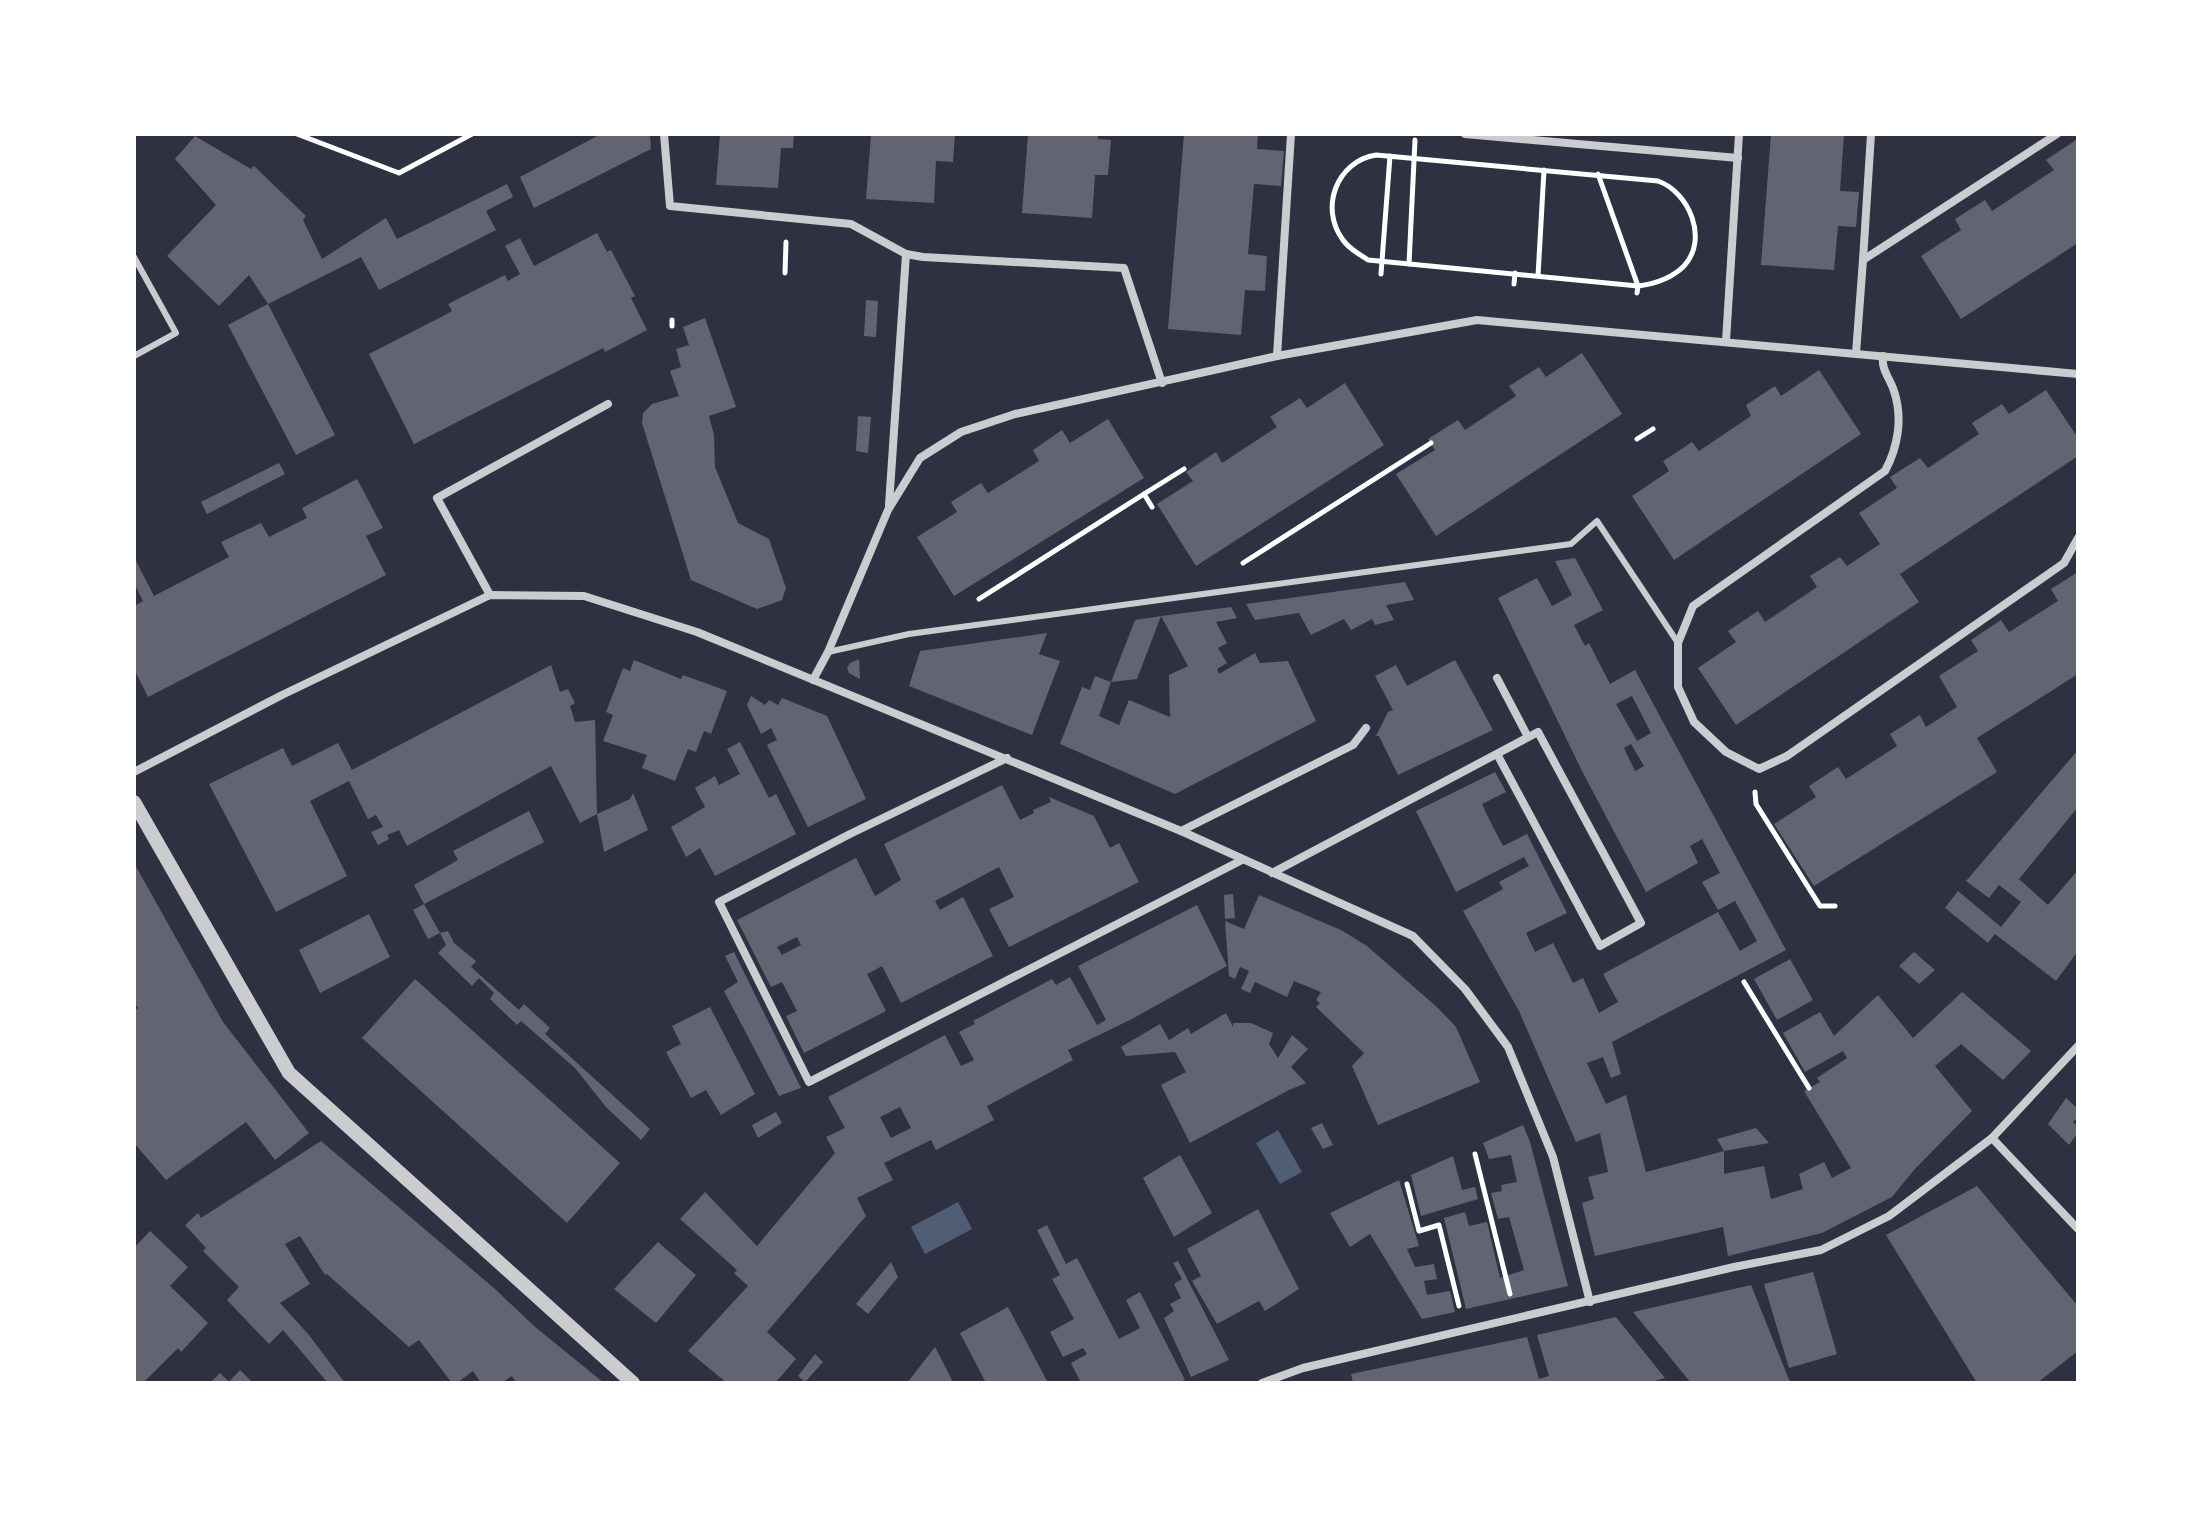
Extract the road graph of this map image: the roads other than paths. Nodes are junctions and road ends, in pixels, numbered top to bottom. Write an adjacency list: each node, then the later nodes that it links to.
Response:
1 (664, 134): 8 (street)
2 (1291, 134): 14 (street)
3 (1465, 134): 7 (street)
4 (1739, 134): 7 (street)
5 (1871, 134): 10 (street)
6 (2057, 134): 10 (street)
7 (1738, 158): 11 (street)
8 (906, 254): 17 (street); 19 (street)
9 (134, 257): 13 (lane)
10 (1863, 260): 12 (street)
11 (1726, 341): 12 (street); 14 (street)
12 (1856, 353): 15 (street)
13 (134, 356)
14 (1277, 356): 17 (street)
15 (1883, 356): 16 (street); 22 (street)
16 (2078, 374)
17 (1162, 383): 19 (street)
18 (608, 404): 21 (street)
19 (888, 510): 23 (street)
20 (2078, 538): 22 (street)
21 (490, 595): 25 (street); 30 (street)
22 (1678, 643): 23 (lane)
23 (828, 652): 25 (street)
24 (1497, 678): 27 (street)
25 (813, 680): 29 (street)
26 (1366, 728): 32 (street)
27 (1528, 737): 28 (street); 28 (street)
28 (1497, 754): 34 (street)
29 (1007, 758): 32 (street); 33 (street)
30 (134, 772)
31 (134, 802): 39 (street)
32 (1181, 831): 33 (street)
33 (1242, 860): 34 (street)
34 (1272, 873): 38 (street)
35 (2078, 1046): 36 (street)
36 (1992, 1138): 37 (street); 38 (street)
37 (2078, 1229)
38 (1590, 1302): 40 (street)
39 (633, 1383)
40 (1262, 1383)

